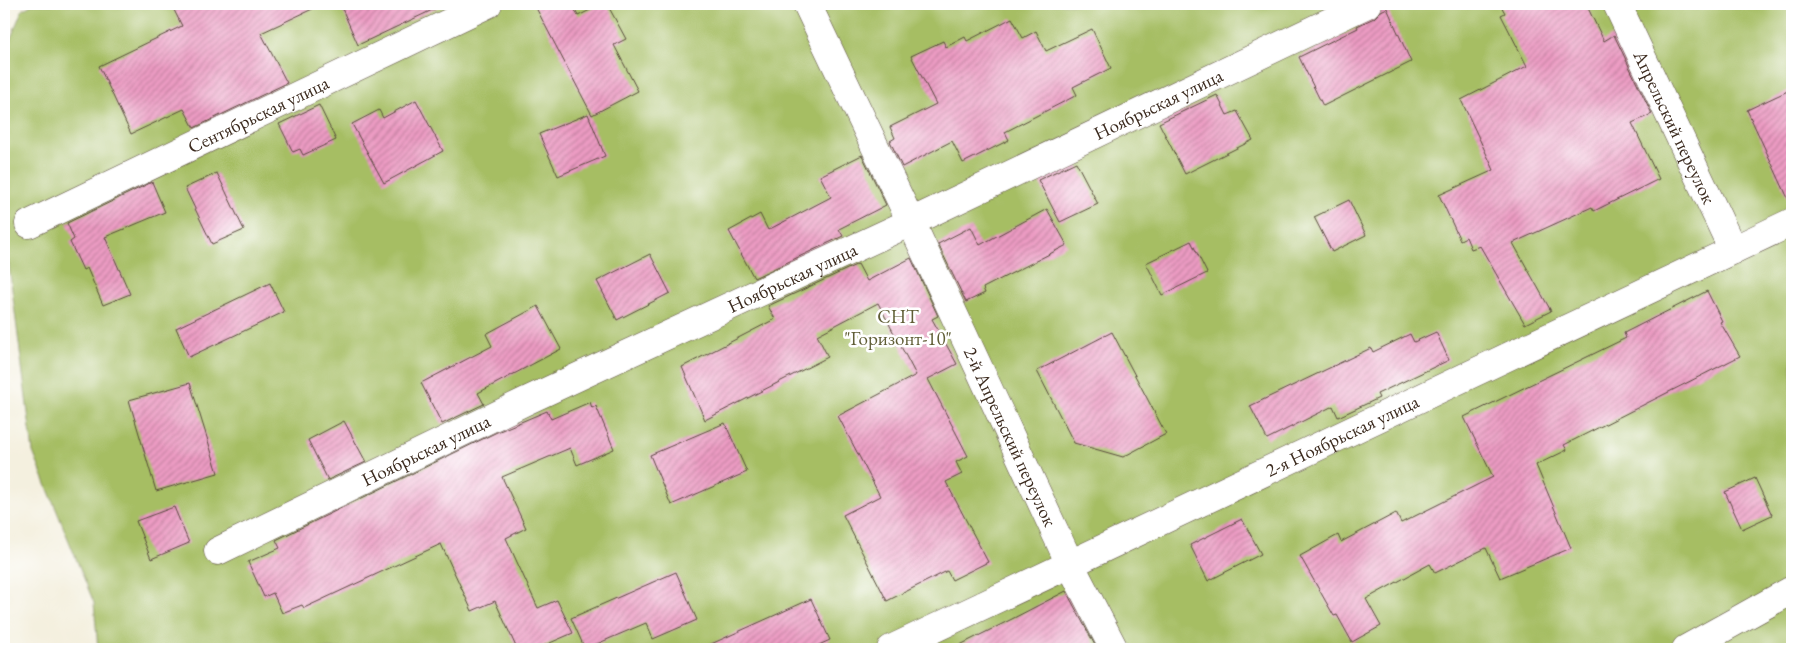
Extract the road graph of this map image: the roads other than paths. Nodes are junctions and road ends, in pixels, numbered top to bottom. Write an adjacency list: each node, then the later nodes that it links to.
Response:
1 (488, 4): 7 (street, Сентябрьская улица)
2 (807, 4): 5 (street, 2-й Апрельский переулок)
3 (1367, 4): 5 (street, Ноябрьская улица)
4 (1617, 4): 8 (street, Апрельский переулок)
5 (912, 222): 9 (street, Ноябрьская улица); 10 (street, 2-й Апрельский переулок)
6 (1792, 222): 8 (street, 2-я Ноябрьская улица)
7 (29, 224)
8 (1733, 250): 10 (street, 2-я Ноябрьская улица)
9 (218, 550)
10 (1070, 564): 12 (street, 2-я Ноябрьская улица); 13 (street, 2-й Апрельский переулок)
11 (1792, 590): 14 (street)
12 (891, 649)
13 (1114, 649)
14 (1686, 649)

